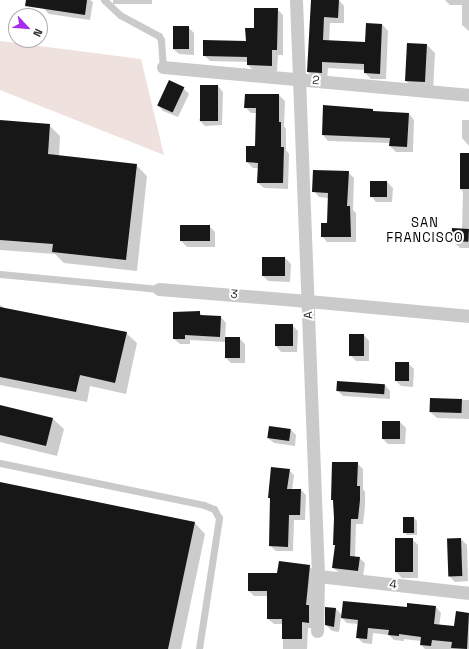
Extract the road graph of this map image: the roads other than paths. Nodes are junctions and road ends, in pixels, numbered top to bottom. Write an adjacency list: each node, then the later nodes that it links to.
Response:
1 (104, 0): 3 (lane)
2 (296, 0): 4 (street, A)
3 (163, 67): 4 (street, 2)
4 (299, 79): 5 (street, 2); 8 (street, A)
5 (469, 95)
6 (0, 274): 7 (lane, 3)
7 (159, 290): 8 (street, 3)
8 (308, 301): 9 (street, 3); 11 (street, A)
9 (469, 316)
10 (0, 464): 14 (lane)
11 (318, 576): 12 (street, 4); 13 (street, A)
12 (469, 593)
13 (317, 631)
14 (199, 649)

